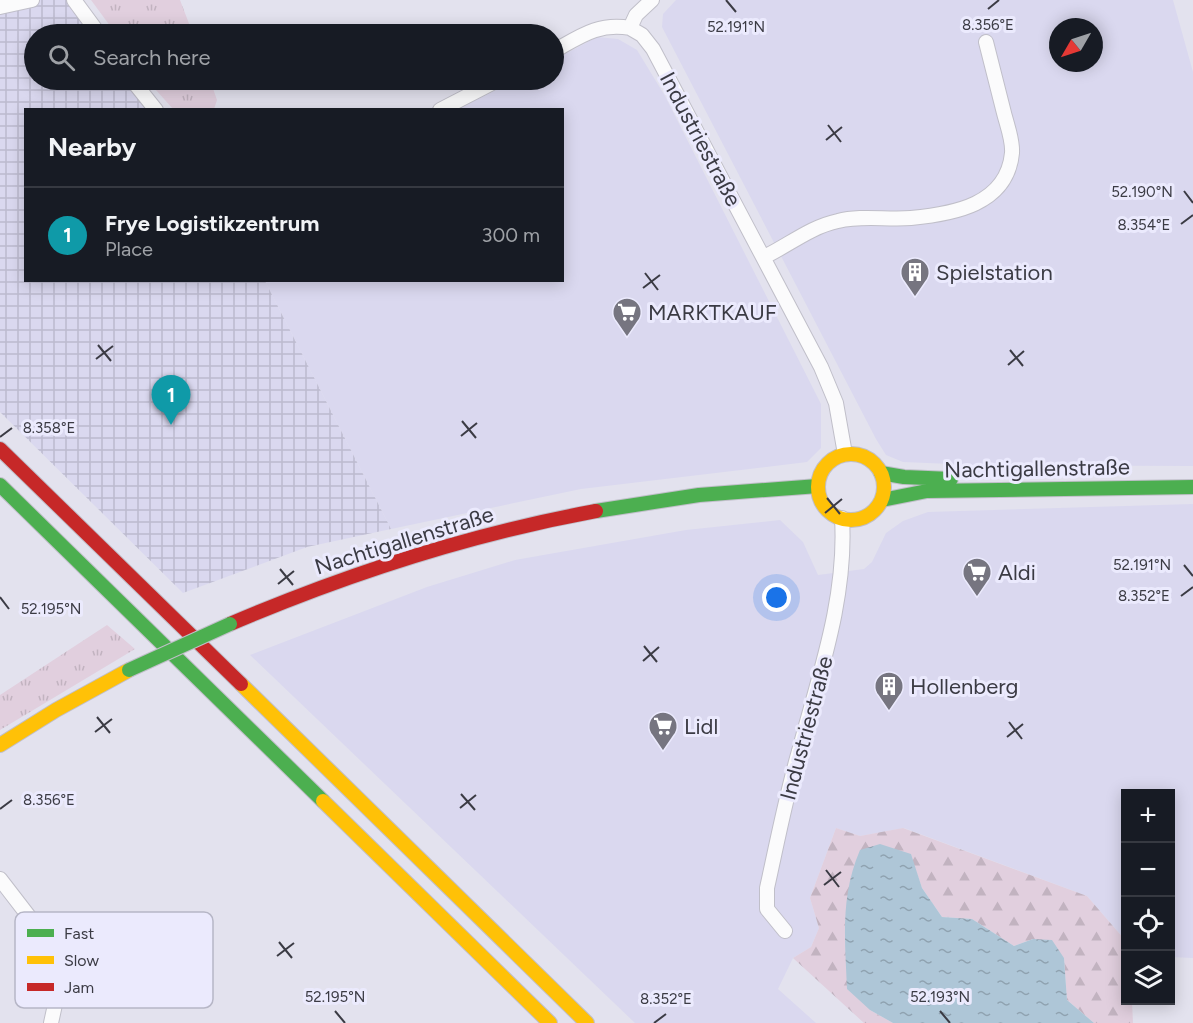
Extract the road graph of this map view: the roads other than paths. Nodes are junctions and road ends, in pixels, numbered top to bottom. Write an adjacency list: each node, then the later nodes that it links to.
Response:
1 (32, 0): 4 (street)
2 (74, 0): 5 (street)
3 (652, 0): 6 (street)
4 (0, 7)
5 (92, 24)
6 (630, 27): 8 (street); 13 (street, Industriestraße)
7 (986, 42): 13 (street)
8 (564, 46)
9 (140, 90): 11 (street)
10 (479, 90): 12 (street)
11 (154, 108)
12 (444, 108)
13 (764, 257): 15 (street, Industriestraße)
14 (0, 449): 30 (main road)
15 (845, 454): 16 (main road); 19 (main road)
16 (881, 473): 17 (main road, Nachtigallenstraße); 21 (main road)
17 (1193, 476)
18 (0, 485): 29 (main road)
19 (818, 486): 22 (main road); 23 (main road, Nachtigallenstraße, bridge)
20 (1193, 488): 21 (main road, Nachtigallenstraße)
21 (882, 500): 22 (main road)
22 (842, 518): 26 (street, Industriestraße)
23 (0, 746)
24 (0, 879): 25 (street)
25 (25, 912)
26 (785, 931)
27 (54, 1008): 28 (street)
28 (51, 1023)
29 (550, 1023)
30 (586, 1023)

